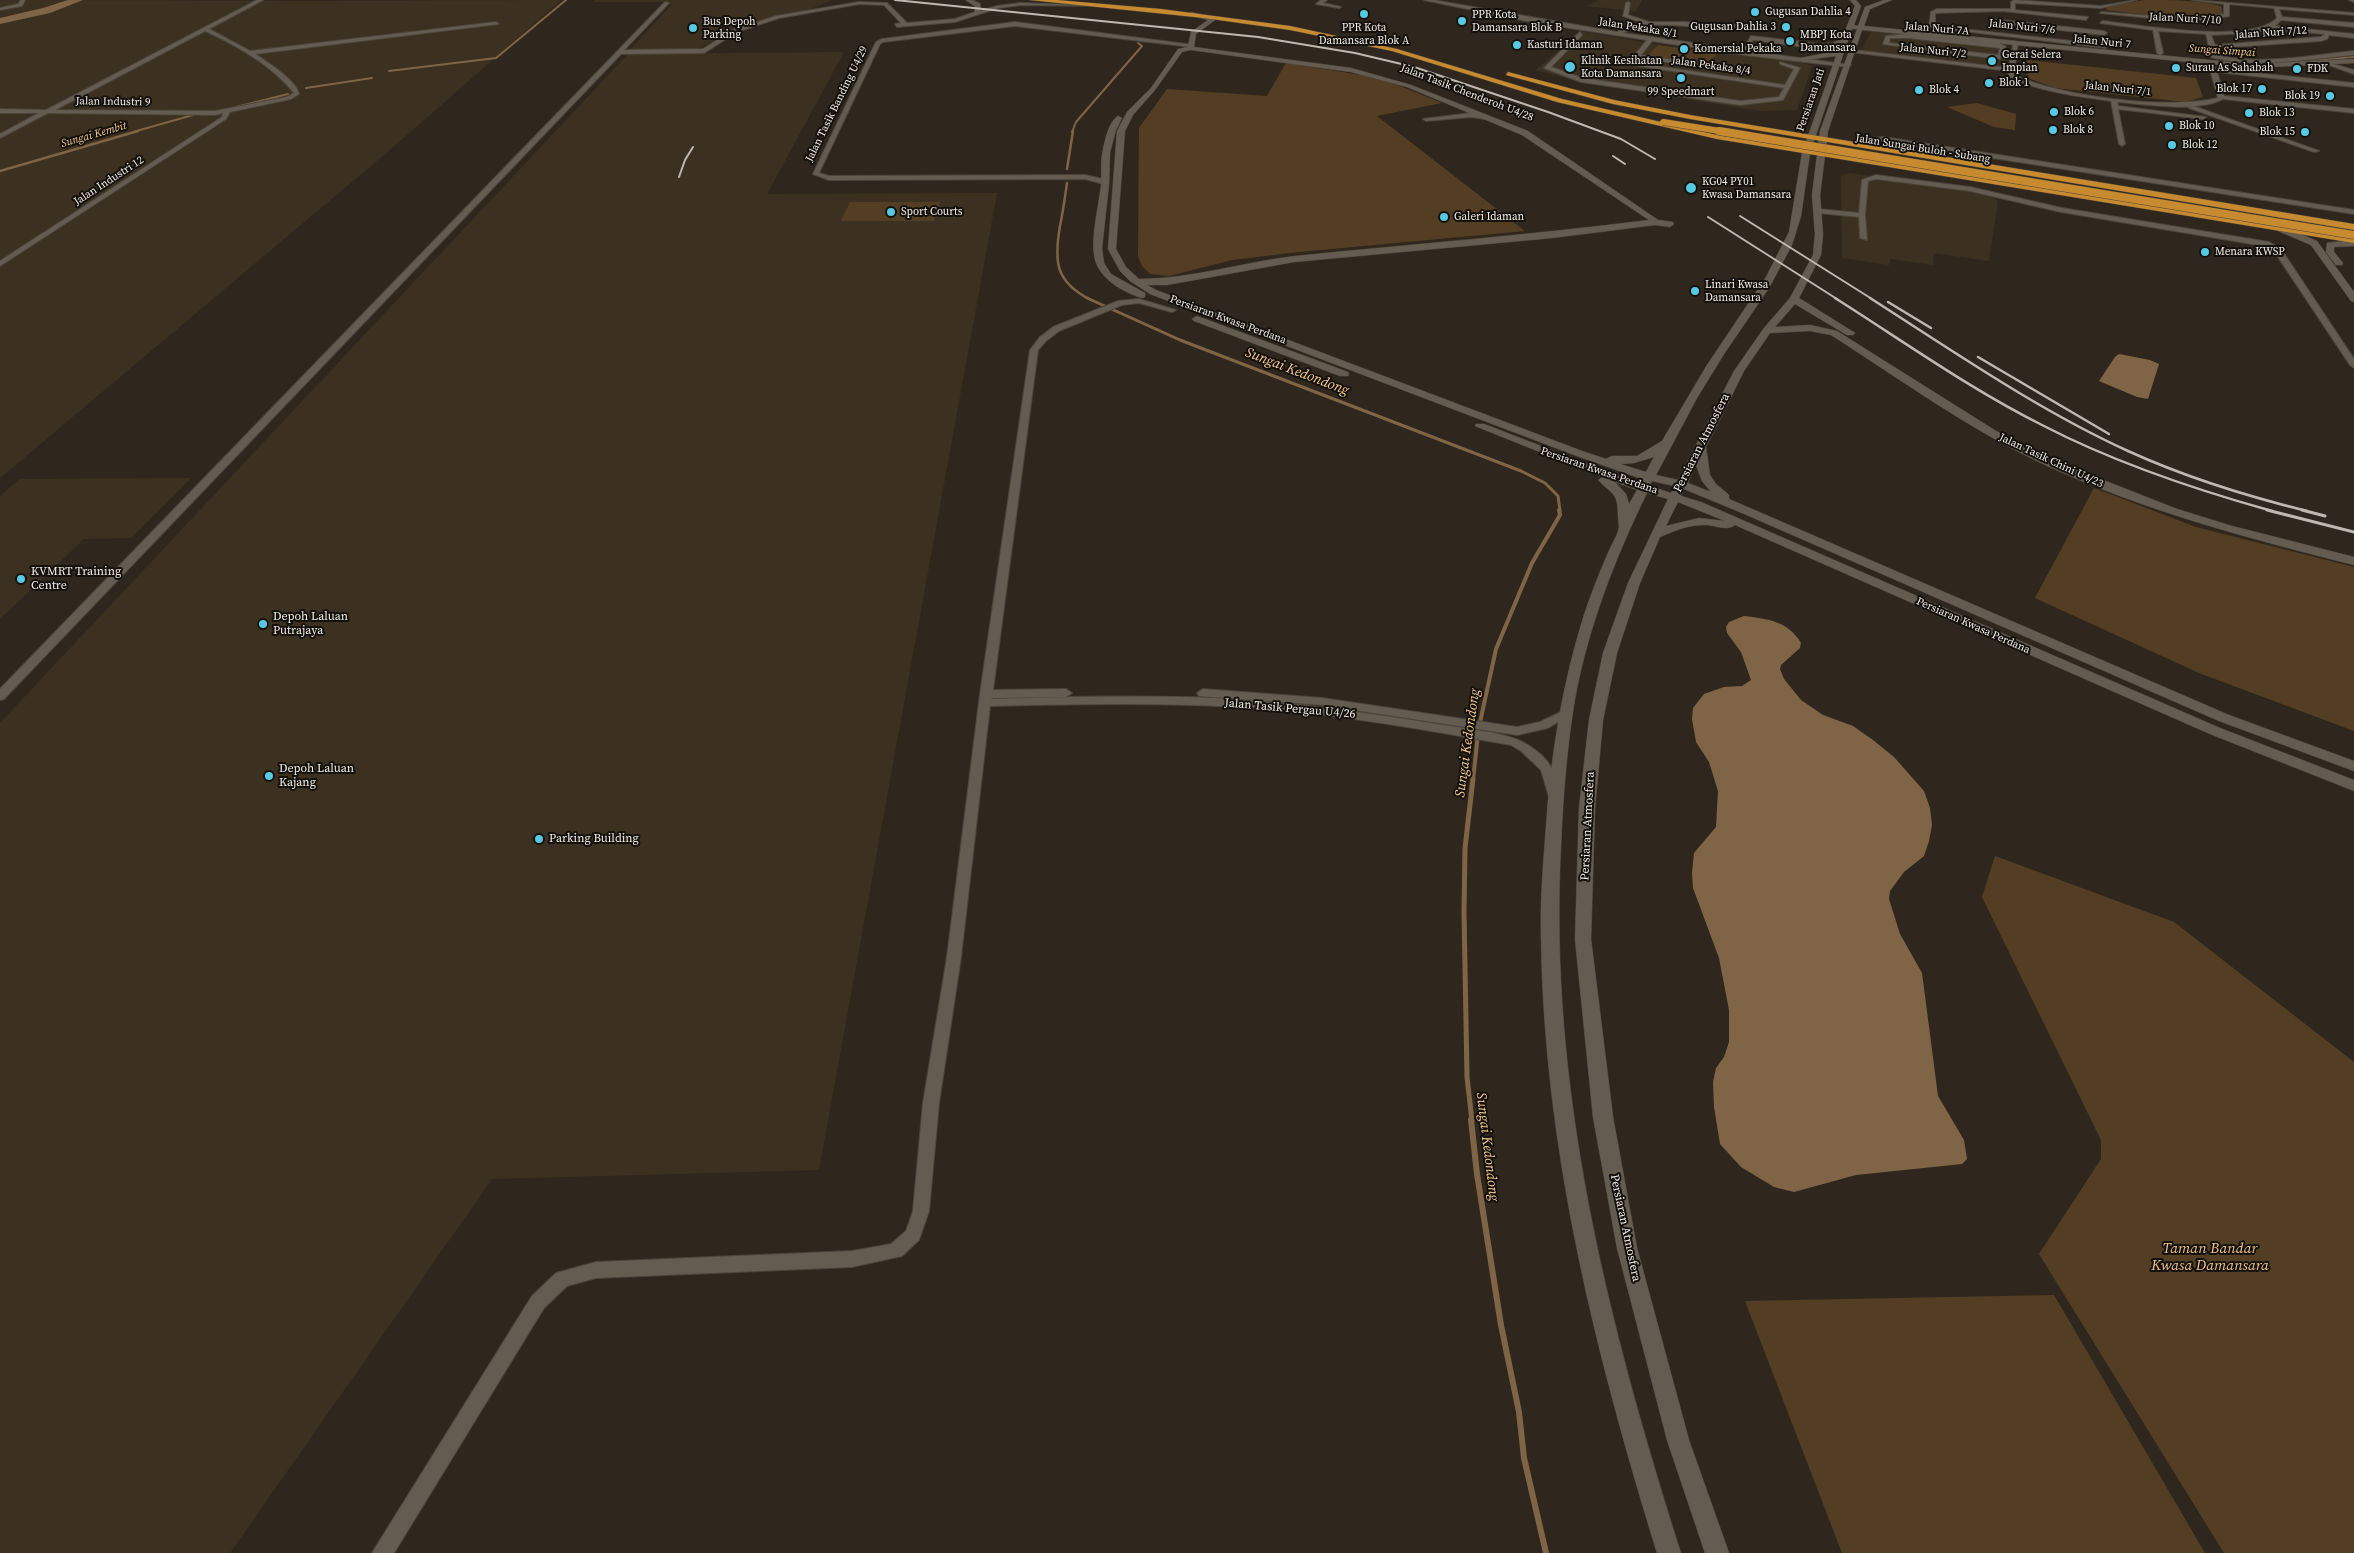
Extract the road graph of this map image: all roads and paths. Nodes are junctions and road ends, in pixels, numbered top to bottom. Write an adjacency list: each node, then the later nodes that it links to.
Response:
1 (8, 0): 2 (street)
2 (15, 0)
3 (23, 0): 25 (street)
4 (261, 0): 50 (street)
5 (968, 0): 33 (street)
6 (1033, 0): 23 (highway, Jalan Sungai Buloh - Subang)
7 (1081, 0): 87 (highway)
8 (1325, 0): 21 (street)
9 (1426, 0): 36 (street, Jalan Pekaka 8/1)
10 (1846, 0): 14 (main road)
11 (1889, 0): 24 (main road)
12 (2135, 0): 27 (street)
13 (2194, 0): 18 (street)
14 (1856, 1): 24 (main road); 47 (main road, Persiaran Jati)
15 (2043, 1): 27 (street); 28 (street); 31 (street)
16 (667, 3): 68 (street)
17 (1628, 3): 42 (street)
18 (2226, 3): 22 (street); 27 (street)
19 (852, 4): 41 (street); 41 (street); 68 (street)
20 (2309, 4): 29 (street)
21 (1338, 7)
22 (2276, 7): 29 (street); 35 (street)
23 (1138, 8): 30 (highway, Jalan Sungai Buloh - Subang); 33 (street)
24 (1868, 8): 45 (main road, Persiaran Jati)
25 (0, 9)
26 (1992, 9): 28 (street); 37 (street); 57 (street, Jalan Nuri 7/6)
27 (2101, 10): 39 (street)
28 (2013, 11): 31 (street)
29 (2320, 11): 32 (street)
30 (1190, 14): 38 (highway, Jalan Sungai Buloh - Subang); 63 (main road)
31 (2044, 14): 34 (street)
32 (2354, 14)
33 (974, 15): 41 (street)
34 (2086, 18)
35 (2280, 18): 44 (street); 46 (street)
36 (1524, 20): 54 (street); 55 (street, Jalan Pekaka 8/1)
37 (1991, 21): 51 (street); 57 (street)
38 (1247, 22): 59 (main road); 93 (highway, Jalan Sungai Buloh - Subang)
39 (2103, 23): 49 (street, Jalan Nuri 7/10); 51 (street)
40 (496, 24): 71 (street)
41 (905, 24)
42 (1648, 24): 43 (street); 55 (street)
43 (1738, 25)
44 (2354, 25)
45 (1862, 26): 47 (main road); 48 (main road); 48 (main road); 69 (main road, Persiaran Jati)
46 (2270, 27): 52 (street, Jalan Nuri 7/10); 53 (street, Jalan Nuri 7/10)
47 (1849, 28): 58 (main road, Persiaran Jati)
48 (1880, 28): 57 (main road)
49 (2155, 28): 52 (street, Jalan Nuri 7/10); 75 (street)
50 (204, 29): 71 (street); 100 (street)
51 (2104, 33): 66 (street)
52 (2208, 33): 64 (street)
53 (2328, 33): 56 (street, Jalan Nuri 7/10); 64 (street, Jalan Nuri 7/12)
54 (1580, 34): 60 (street); 94 (street)
55 (1616, 35): 60 (street, Jalan Pekaka 8/1)
56 (2354, 36)
57 (1991, 37): 62 (main road, Jalan Nuri 7); 66 (street, Jalan Nuri 7/6)
58 (1845, 40): 72 (street); 73 (main road, Persiaran Jati)
59 (1199, 41): 63 (main road); 65 (main road, Jalan Tasik Chenderoh U4/28)
60 (1648, 43): 67 (street, Jalan Pekaka 8/1); 77 (street)
61 (1175, 44): 63 (street, Jalan Tasik Banding U4/29); 121 (main road, Persiaran Kwasa Perdana); 122 (street, Jalan Tasik Banding U4/29)
62 (2016, 44): 66 (main road, Jalan Nuri 7); 76 (street)
63 (1191, 47): 65 (main road); 103 (main road, Jalan Tasik Chenderoh U4/28); 137 (main road, Persiaran Kwasa Perdana)
64 (2213, 47): 70 (street)
65 (1211, 48): 128 (main road, Jalan Tasik Chenderoh U4/28)
66 (2107, 49): 86 (main road, Jalan Nuri 7)
67 (1728, 51): 72 (street, Jalan Pekaka 8/1); 81 (street)
68 (619, 52): 157 (street)
69 (1852, 52): 84 (main road, Persiaran Jati); 88 (street, Jalan Nuri 7/2)
70 (2354, 52)
71 (248, 53): 102 (street, Jalan Industri 9)
72 (1744, 53): 79 (street, Jalan Pekaka 8/1)
73 (1840, 53): 79 (main road); 82 (main road, Persiaran Jati)
74 (2002, 53): 74 (street, Jalan Nuri 7A); 76 (street, Jalan Nuri 7A)
75 (2160, 53)
76 (2013, 55): 88 (street)
77 (1638, 56): 81 (street); 91 (street, Jalan Pekaka 8/4)
78 (1733, 58): 94 (street)
79 (1798, 59): 82 (street, Jalan Pekaka 8/1); 90 (main road)
80 (2354, 61): 85 (main road)
81 (1721, 62): 91 (street)
82 (1835, 63): 84 (street, Jalan Pekaka 8/1); 90 (main road, Persiaran Jati)
83 (2313, 64): 85 (main road); 85 (main road); 86 (main road)
84 (1848, 65): 108 (main road, Persiaran Jati)
85 (2342, 65): 89 (street)
86 (2212, 66): 92 (street); 95 (street)
87 (1483, 68)
88 (2012, 70): 96 (street, Jalan Nuri 7/1)
89 (2354, 72)
90 (1832, 73): 106 (main road, Persiaran Jati)
91 (1712, 77): 94 (street, Jalan Pekaka 8/4)
92 (2354, 84)
93 (1519, 87): 112 (highway, Jalan Sungai Buloh - Subang); 132 (highway, Jalan Sungai Buloh - Subang, bridge)
94 (1787, 87)
95 (2222, 97): 97 (street, Jalan Nuri 7/1); 101 (street)
96 (2114, 98): 97 (street, Jalan Nuri 7/1); 98 (street)
97 (2186, 106): 104 (street)
98 (2115, 107): 104 (street); 111 (street)
99 (0, 111): 100 (street, Jalan Industri 9)
100 (46, 111): 102 (street, Jalan Industri 9); 109 (street)
101 (2354, 111)
102 (227, 112): 136 (street, Jalan Industri 12)
103 (1470, 112): 105 (street); 127 (main road, Jalan Tasik Chenderoh U4/28)
104 (2216, 116): 114 (street)
105 (1426, 119)
106 (1814, 126): 107 (highway); 110 (main road, Persiaran Jati)
107 (1768, 130): 110 (highway, Jalan Sungai Buloh - Subang); 112 (highway); 131 (highway, Jalan Sungai Buloh - Subang)
108 (1823, 135): 110 (highway, Jalan Sungai Buloh - Subang); 113 (highway, Jalan Sungai Buloh - Subang); 116 (main road, Persiaran Atmosfera)
109 (0, 136)
110 (1810, 137): 117 (main road, Persiaran Jati)
111 (2122, 144)
112 (1762, 145): 117 (highway, Jalan Sungai Buloh - Subang)
113 (1881, 148): 118 (highway); 129 (highway, Jalan Sungai Buloh - Subang)
114 (2316, 151)
115 (1959, 152): 115 (street); 125 (street)
116 (1821, 154): 117 (highway, Jalan Sungai Buloh - Subang); 118 (highway, Jalan Sungai Buloh - Subang); 120 (main road, Persiaran Atmosfera)
117 (1805, 156): 146 (main road)
118 (1854, 160): 119 (highway, Jalan Sungai Buloh - Subang)
119 (1876, 163): 120 (highway); 130 (highway, Jalan Sungai Buloh - Subang)
120 (1819, 164): 124 (main road, Persiaran Atmosfera)
121 (1106, 172): 122 (street, Jalan Tasik Banding U4/29); 123 (main road, Persiaran Kwasa Perdana)
122 (1085, 178): 123 (street, Jalan Tasik Banding U4/29)
123 (1106, 184): 139 (main road, Persiaran Kwasa Perdana)
124 (1818, 211): 126 (street); 140 (main road, Persiaran Atmosfera)
125 (2354, 212)
126 (1862, 215): 133 (street); 145 (street)
127 (1655, 222): 128 (main road); 134 (main road)
128 (1670, 224): 134 (main road)
129 (2354, 227)
130 (2281, 229): 135 (highway, Jalan Sungai Buloh - Subang); 141 (main road)
131 (2354, 231)
132 (2354, 236)
133 (1864, 238)
134 (1529, 240): 137 (main road); 143 (main road)
135 (2354, 242): 138 (main road)
136 (0, 264)
137 (1135, 281): 143 (main road, Persiaran Kwasa Perdana)
138 (2354, 284)
139 (1125, 287): 142 (street); 143 (main road, Persiaran Kwasa Perdana)
140 (1794, 299): 144 (main road, Persiaran Atmosfera); 155 (main road, Jalan Tasik Chini U4/23)
141 (2354, 299)
142 (1121, 303): 143 (street); 158 (street)
143 (1174, 305): 148 (main road, Persiaran Kwasa Perdana)
144 (1768, 330): 147 (main road, Persiaran Atmosfera); 156 (main road, Jalan Tasik Chini U4/23)
145 (2354, 365)
146 (1669, 439): 148 (main road); 149 (main road)
147 (1700, 446): 150 (main road, Persiaran Atmosfera); 151 (main road)
148 (1574, 458): 149 (main road, Persiaran Kwasa Perdana); 152 (main road)
149 (1646, 483): 150 (main road, Persiaran Kwasa Perdana); 152 (main road)
150 (1677, 490): 151 (main road, Persiaran Kwasa Perdana); 153 (main road, Persiaran Kwasa Perdana); 154 (main road, Persiaran Atmosfera)
151 (1746, 510): 161 (main road, Persiaran Kwasa Perdana)
152 (1624, 527): 159 (main road)
153 (1765, 534): 154 (main road); 162 (main road, Persiaran Kwasa Perdana)
154 (1655, 535): 166 (main road, Persiaran Atmosfera)
155 (2354, 553)
156 (2354, 561)
157 (0, 696)
158 (985, 698): 160 (street, Jalan Tasik Pergau U4/26); 164 (street)
159 (1565, 714): 160 (street, Jalan Tasik Pergau U4/26); 163 (main road)
160 (1515, 737): 163 (street, Jalan Tasik Pergau U4/26)
161 (2354, 766)
162 (2354, 786)
163 (1555, 803): 165 (main road)
164 (382, 1553)
165 (1669, 1553)
166 (1717, 1553)

